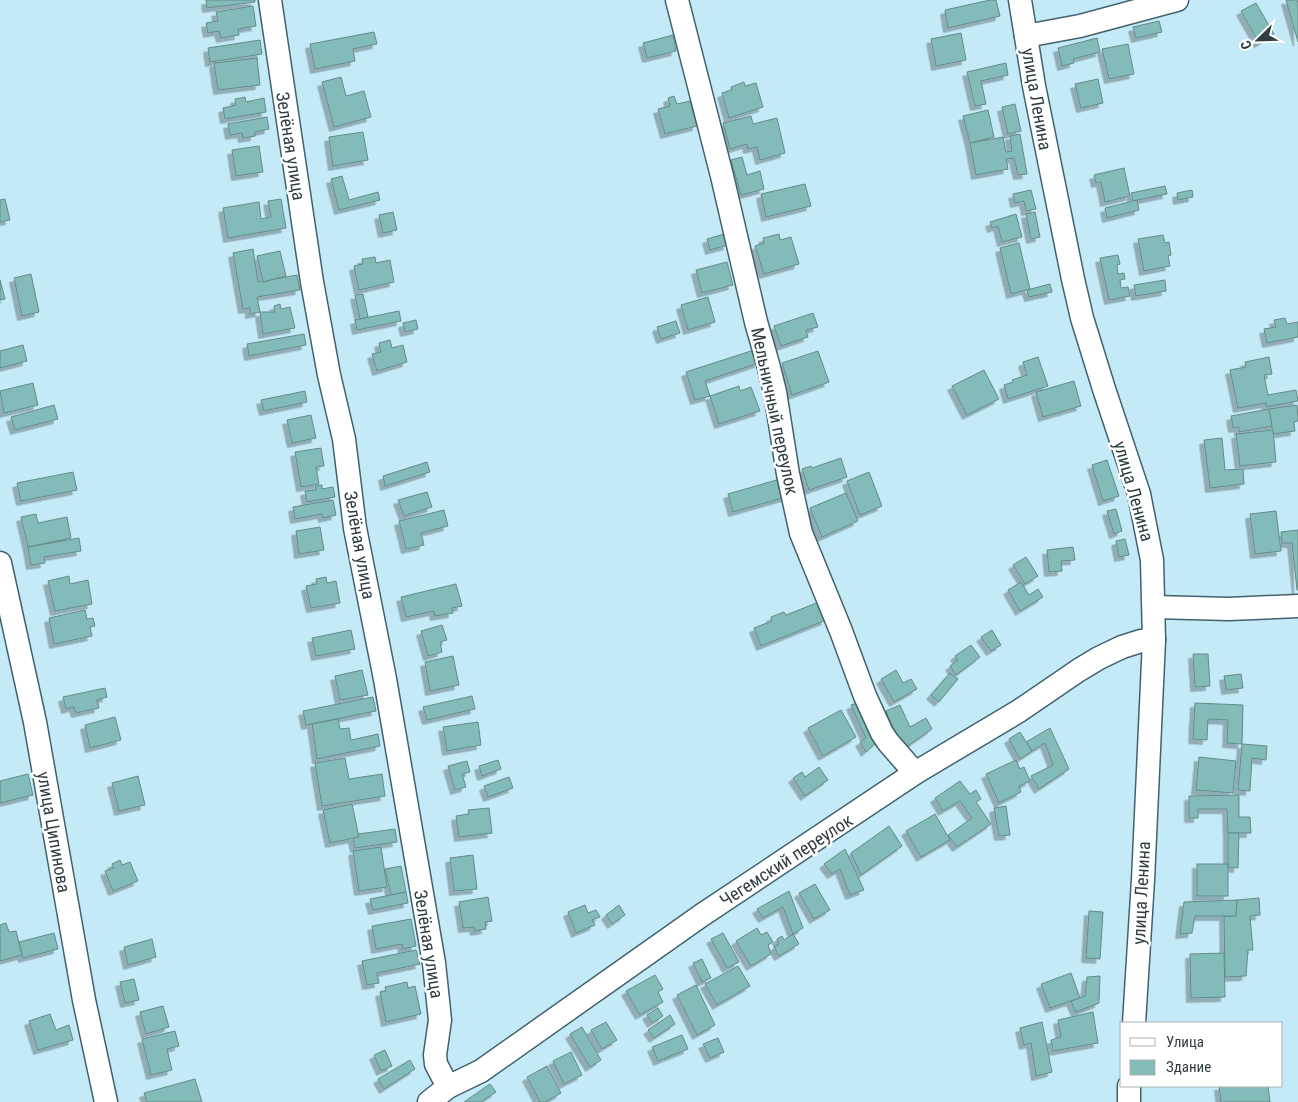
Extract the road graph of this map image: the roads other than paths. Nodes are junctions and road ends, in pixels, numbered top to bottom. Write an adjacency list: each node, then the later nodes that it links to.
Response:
1 (270, 0): 12 (street, Зелёная улица)
2 (677, 0): 10 (street, Мельничный переулок)
3 (1020, 0): 5 (street, улица Ленина)
4 (1177, 0): 5 (street)
5 (1026, 36): 8 (street, улица Ленина)
6 (0, 563): 14 (street, улица Ципинова)
7 (1298, 606): 8 (street)
8 (1154, 607): 9 (street, улица Ленина)
9 (1154, 640): 10 (street, Чегемский переулок); 11 (street, улица Ленина)
10 (915, 773): 12 (street, Чегемский переулок)
11 (1134, 1022)
12 (448, 1087): 15 (street, Чегемский переулок)
13 (1130, 1087): 16 (street)
14 (106, 1102)
15 (429, 1102)
16 (1129, 1102)

